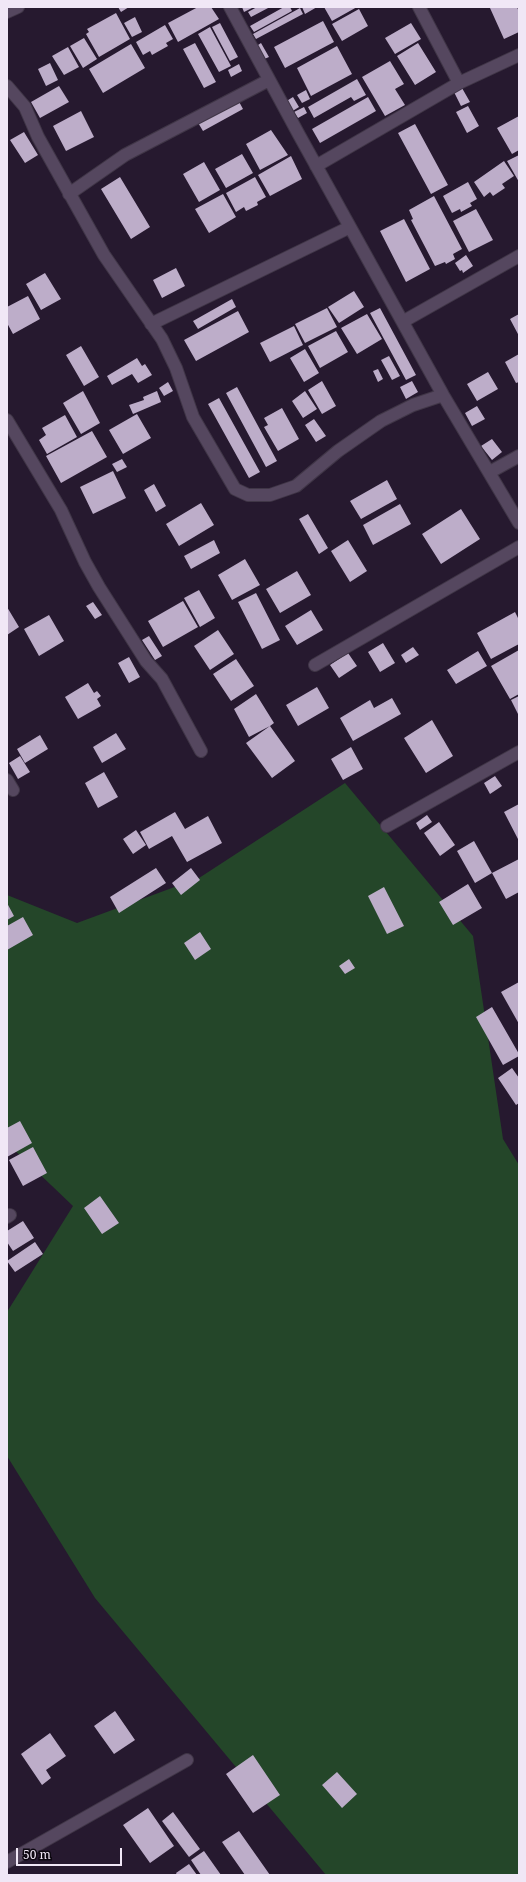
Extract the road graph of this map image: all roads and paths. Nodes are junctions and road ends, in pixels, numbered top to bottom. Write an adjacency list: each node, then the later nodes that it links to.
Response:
1 (18, 7): 4 (street)
2 (230, 7): 6 (street)
3 (419, 7): 7 (street)
4 (7, 12)
5 (519, 55): 7 (street)
6 (269, 80): 9 (street); 10 (street)
7 (459, 83): 9 (street)
8 (7, 86): 10 (street)
9 (316, 166): 11 (street)
10 (69, 194): 14 (street)
11 (350, 227): 13 (street); 14 (street)
12 (519, 256): 13 (street)
13 (404, 321): 15 (street)
14 (151, 324): 15 (street)
15 (443, 395): 19 (street)
16 (7, 420): 17 (street)
17 (12, 439): 23 (street)
18 (519, 456): 19 (street)
19 (490, 472): 20 (street)
20 (519, 523)
21 (519, 547): 22 (street)
22 (315, 665)
23 (201, 751)
24 (519, 752): 25 (street)
25 (387, 826)
26 (187, 1760): 27 (street)
27 (7, 1862)

